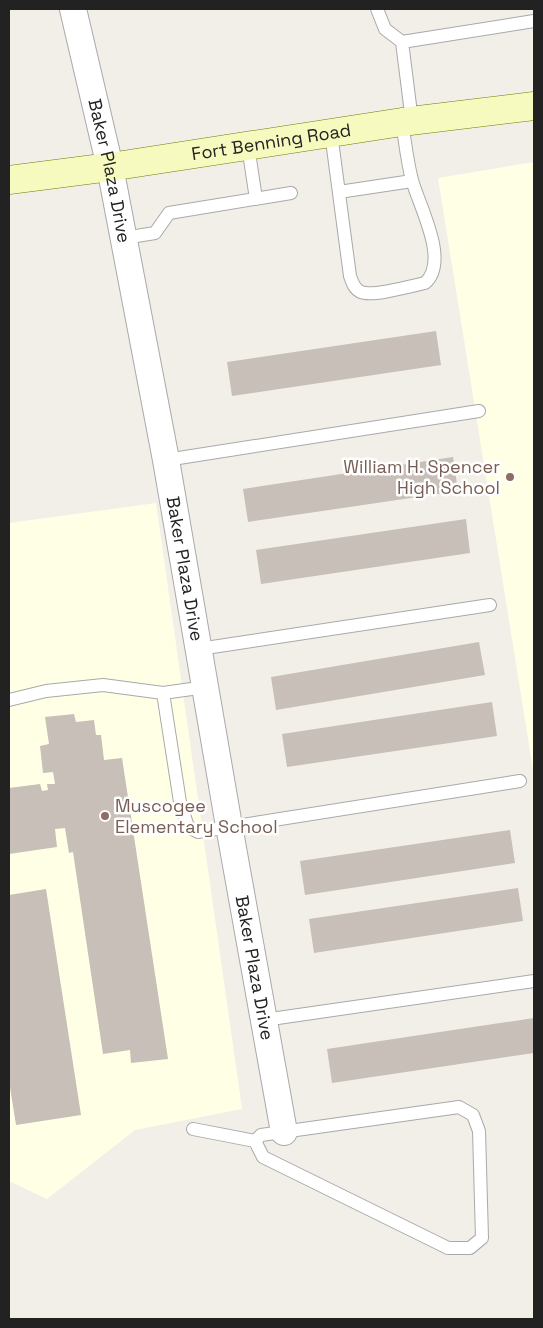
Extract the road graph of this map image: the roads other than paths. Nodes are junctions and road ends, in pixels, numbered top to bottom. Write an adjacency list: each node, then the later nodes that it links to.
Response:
1 (73, 9): 9 (street, Baker Plaza Drive)
2 (377, 9): 4 (lane)
3 (534, 21): 4 (lane)
4 (402, 42): 6 (lane)
5 (534, 106): 6 (street, Fort Benning Road)
6 (407, 121): 7 (street, Fort Benning Road); 11 (lane)
7 (331, 133): 8 (street, Fort Benning Road); 12 (lane)
8 (248, 146): 9 (street, Fort Benning Road); 14 (lane)
9 (110, 167): 10 (street, Fort Benning Road); 15 (street, Baker Plaza Drive)
10 (9, 180)
11 (412, 181): 12 (lane); 12 (lane)
12 (339, 192)
13 (291, 193): 14 (lane)
14 (256, 199): 15 (lane)
15 (124, 238): 17 (street, Baker Plaza Drive)
16 (479, 411): 17 (lane)
17 (166, 460): 19 (street, Baker Plaza Drive)
18 (490, 605): 19 (lane)
19 (199, 649): 20 (street, Baker Plaza Drive)
20 (206, 687): 21 (lane); 24 (street, Baker Plaza Drive)
21 (163, 693): 22 (lane); 24 (lane)
22 (9, 700)
23 (520, 781): 24 (lane)
24 (229, 826): 26 (street, Baker Plaza Drive)
25 (534, 981): 26 (lane)
26 (264, 1020): 28 (street, Baker Plaza Drive)
27 (193, 1129): 29 (lane)
28 (284, 1132): 29 (lane); 29 (lane)
29 (255, 1141)

